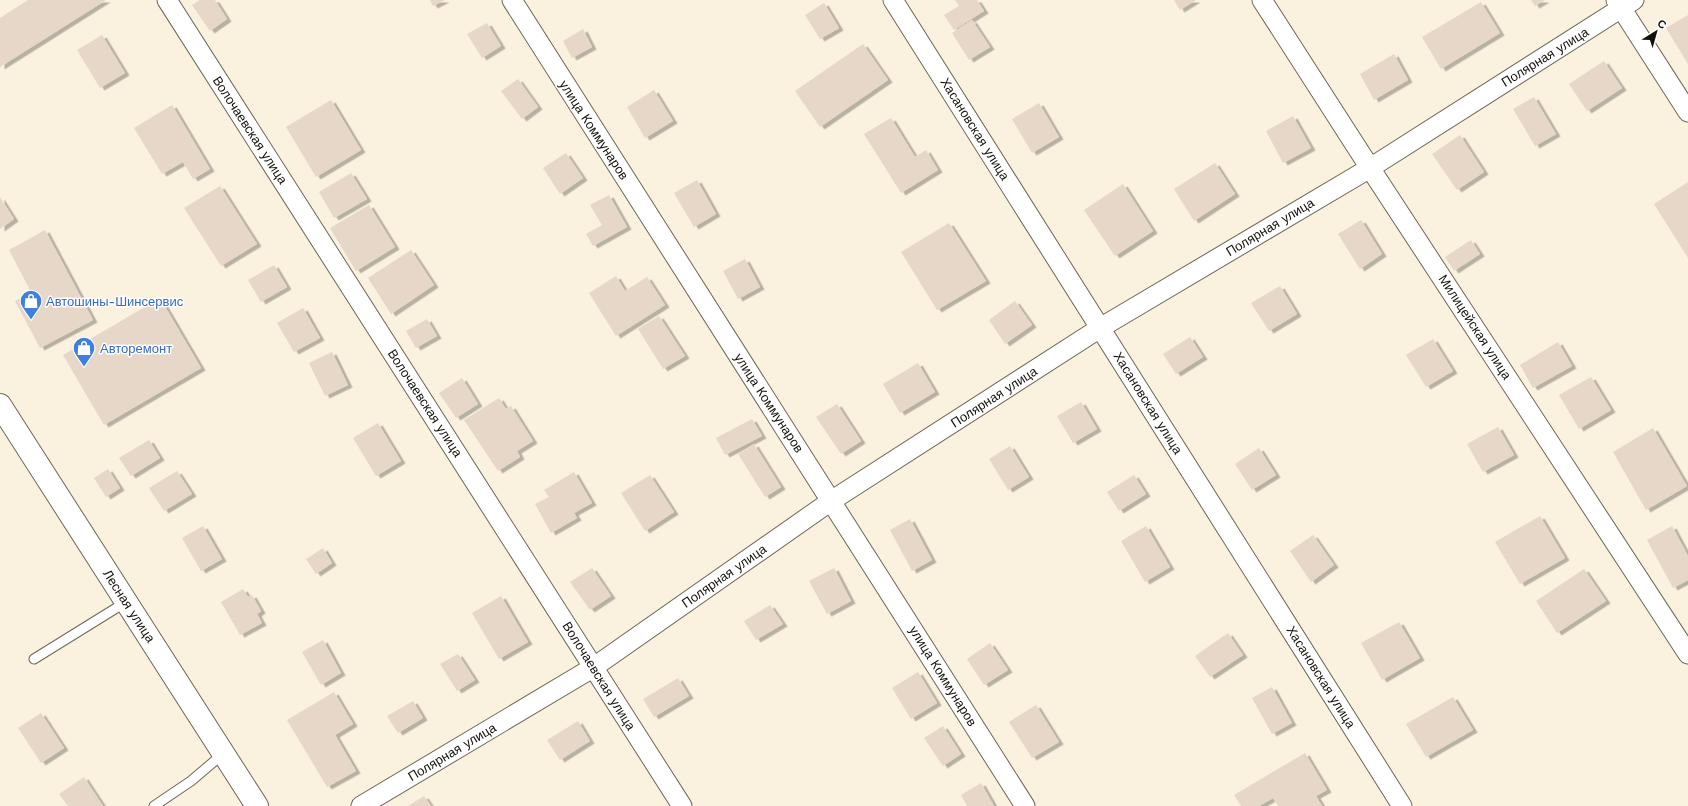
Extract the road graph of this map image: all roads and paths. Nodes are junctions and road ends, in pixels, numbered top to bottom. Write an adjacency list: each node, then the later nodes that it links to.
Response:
1 (167, 0): 14 (street, Волочаевская улица)
2 (512, 0): 10 (street, улица Коммунаров)
3 (893, 0): 8 (street, Хасановская улица)
4 (1262, 0): 7 (street, Милицейская улица)
5 (1624, 3): 6 (street); 7 (street, Полярная улица)
6 (1688, 112)
7 (1370, 168): 8 (street, Полярная улица); 12 (street, Милицейская улица)
8 (1100, 328): 10 (street, Полярная улица); 21 (street, Хасановская улица)
9 (0, 405): 11 (street, Лесная улица)
10 (831, 501): 14 (street, Полярная улица); 20 (street, улица Коммунаров)
11 (126, 602): 13 (lane); 15 (street, Лесная улица)
12 (1688, 654)
13 (34, 659)
14 (594, 668): 18 (street, Полярная улица); 19 (street, Волочаевская улица)
15 (224, 753): 16 (lane); 17 (street, Лесная улица)
16 (154, 806)
17 (257, 806)
18 (361, 806)
19 (682, 806)
20 (1025, 806)
21 (1402, 806)

